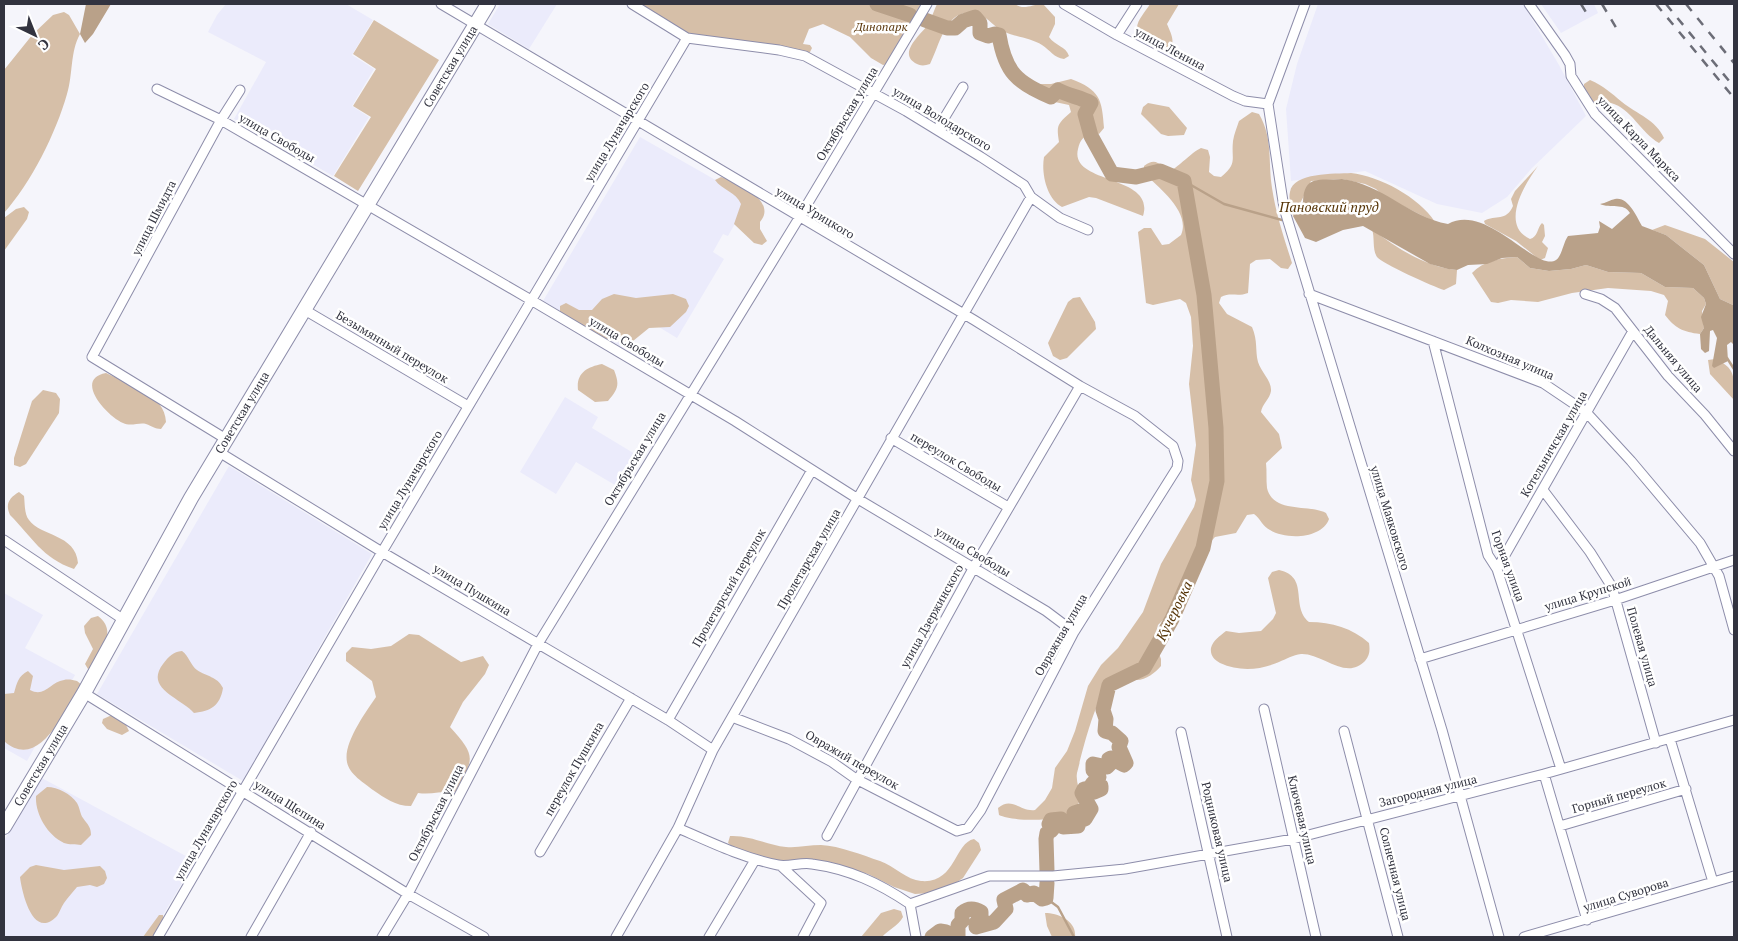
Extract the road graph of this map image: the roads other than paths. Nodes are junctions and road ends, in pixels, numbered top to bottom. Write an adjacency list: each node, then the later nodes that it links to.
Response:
1 (441, 4): 9 (street, улица Урицкого)
2 (488, 4): 9 (main road, Советская улица)
3 (632, 4): 11 (street, улица Володарского)
4 (927, 4): 15 (street, Октябрьская улица)
5 (1064, 4): 10 (street, улица Ленина)
6 (1137, 4): 10 (street)
7 (1305, 4): 16 (street)
8 (1529, 4): 24 (street, улица Карла Маркса)
9 (476, 25): 18 (street, улица Урицкого); 21 (main road, Советская улица)
10 (1117, 36): 16 (street, улица Ленина)
11 (687, 38): 15 (street, улица Володарского); 18 (street, улица Луначарского)
12 (963, 87): 19 (street)
13 (157, 89): 17 (street, улица Свободы)
14 (240, 90): 17 (street, улица Шмидта)
15 (874, 93): 19 (street, улица Володарского); 22 (street, Октябрьская улица)
16 (1268, 104): 25 (street, улица Маяковского)
17 (221, 120): 21 (street, улица Свободы); 37 (street, улица Шмидта)
18 (638, 122): 22 (street, улица Урицкого); 27 (street, улица Луначарского)
19 (937, 130): 20 (street, улица Володарского)
20 (1031, 197): 23 (street, улица Володарского); 29 (street, Пролетарская улица)
21 (366, 204): 27 (street, улица Свободы); 28 (main road, Советская улица)
22 (800, 218): 29 (street, улица Урицкого); 33 (street, Октябрьская улица)
23 (1088, 230)
24 (1734, 254)
25 (1309, 294): 31 (street, Колхозная улица); 57 (street, улица Маяковского)
26 (1585, 294): 30 (street, Дальняя улица)
27 (531, 300): 33 (street, улица Свободы); 34 (street, улица Луначарского)
28 (303, 309): 34 (street, Безымянный переулок); 37 (main road, Советская улица)
29 (964, 315): 32 (street, улица Урицкого); 36 (street, Пролетарская улица)
30 (1633, 331): 35 (street, Котельничская улица); 39 (street, Дальняя улица)
31 (1432, 340): 35 (street, Колхозная улица); 50 (street, Горная улица)
32 (1080, 386): 38 (street, улица Урицкого); 44 (street, улица Дзержинского)
33 (690, 395): 41 (street, улица Свободы); 56 (street, Октябрьская улица)
34 (468, 406): 46 (street, улица Луначарского)
35 (1586, 412): 42 (street, Котельничская улица); 48 (street, Колхозная улица)
36 (892, 438): 43 (street, Пролетарская улица); 44 (street, переулок Свободы)
37 (226, 439): 40 (main road, Советская улица)
38 (1173, 446): 55 (street, Овражная улица)
39 (1734, 451)
40 (219, 452): 46 (street, улица Пушкина); 52 (main road, Советская улица)
41 (812, 470): 43 (street, улица Свободы); 62 (street, Пролетарский переулок)
42 (1543, 490): 50 (street, Котельничская улица); 51 (street, Полевая улица)
43 (858, 499): 49 (street, улица Свободы); 61 (street, Пролетарская улица)
44 (1008, 507): 49 (street, улица Дзержинского)
45 (4, 540): 52 (street)
46 (382, 552): 56 (street, улица Пушкина); 73 (street, улица Луначарского)
47 (1734, 560): 48 (street, улица Крупской)
48 (1715, 566): 51 (street, улица Крупской); 54 (street, Колхозная улица)
49 (974, 567): 55 (street, улица Свободы); 71 (street, улица Дзержинского)
50 (1497, 569): 53 (street, Горная улица)
51 (1615, 600): 53 (street, улица Крупской); 67 (street, Полевая улица)
52 (124, 620): 58 (main road, Советская улица)
53 (1517, 629): 57 (street, улица Крупской); 69 (street, Горная улица)
54 (1734, 630)
55 (1074, 632): 79 (street, Овражная улица)
56 (538, 644): 59 (street, улица Пушкина); 89 (street, Октябрьская улица)
57 (1420, 659): 74 (street, улица Маяковского)
58 (84, 693): 73 (street, улица Щепина); 77 (main road, Советская улица)
59 (630, 698): 62 (street, улица Пушкина); 83 (street, переулок Пушкина)
60 (1264, 709): 82 (street, Ключевая улица)
61 (732, 717): 68 (street, Пролетарская улица); 71 (street, Овражий переулок)
62 (668, 720): 68 (street, улица Пушкина)
63 (1734, 720): 66 (street, Загородная улица)
64 (1344, 731): 75 (street, Солнечная улица)
65 (1181, 732): 84 (street, Родниковая улица)
66 (1670, 739): 67 (street, Загородная улица); 72 (street)
67 (1656, 743): 69 (street, Загородная улица)
68 (712, 750): 78 (street, Пролетарская улица)
69 (1561, 769): 70 (street, Загородная улица)
70 (1544, 774): 74 (street, Загородная улица); 76 (street)
71 (856, 779): 79 (street, Овражий переулок); 81 (street, улица Дзержинского)
72 (1686, 789): 76 (street, Горный переулок); 88 (street)
73 (244, 790): 80 (street, улица Щепина); 92 (street, улица Луначарского)
74 (1461, 796): 75 (street, Загородная улица); 103 (street, улица Маяковского)
75 (1368, 819): 82 (street, Загородная улица); 102 (street, Солнечная улица)
76 (1560, 826): 91 (street)
77 (4, 827)
78 (678, 828): 85 (street); 96 (street, Пролетарская улица)
79 (957, 831)
80 (311, 832): 89 (street, улица Щепина); 93 (street)
81 (827, 836)
82 (1293, 840): 84 (street, Загородная улица); 101 (street, Ключевая улица)
83 (540, 852)
84 (1210, 855): 90 (street, Загородная улица); 100 (street, Родниковая улица)
85 (755, 860): 86 (street); 97 (street)
86 (781, 866): 90 (street); 98 (street)
87 (1734, 876): 88 (street, улица Суворова)
88 (1713, 882): 91 (street, улица Суворова)
89 (408, 894): 94 (street, Октябрьская улица); 95 (street, улица Щепина)
90 (910, 904): 99 (street)
91 (1586, 920): 104 (street, улица Суворова)
92 (158, 937)
93 (251, 937)
94 (382, 937)
95 (484, 937)
96 (616, 937)
97 (709, 937)
98 (803, 937)
99 (916, 937)
100 (1227, 937)
101 (1316, 937)
102 (1398, 937)
103 (1499, 937)
104 (1524, 937)

